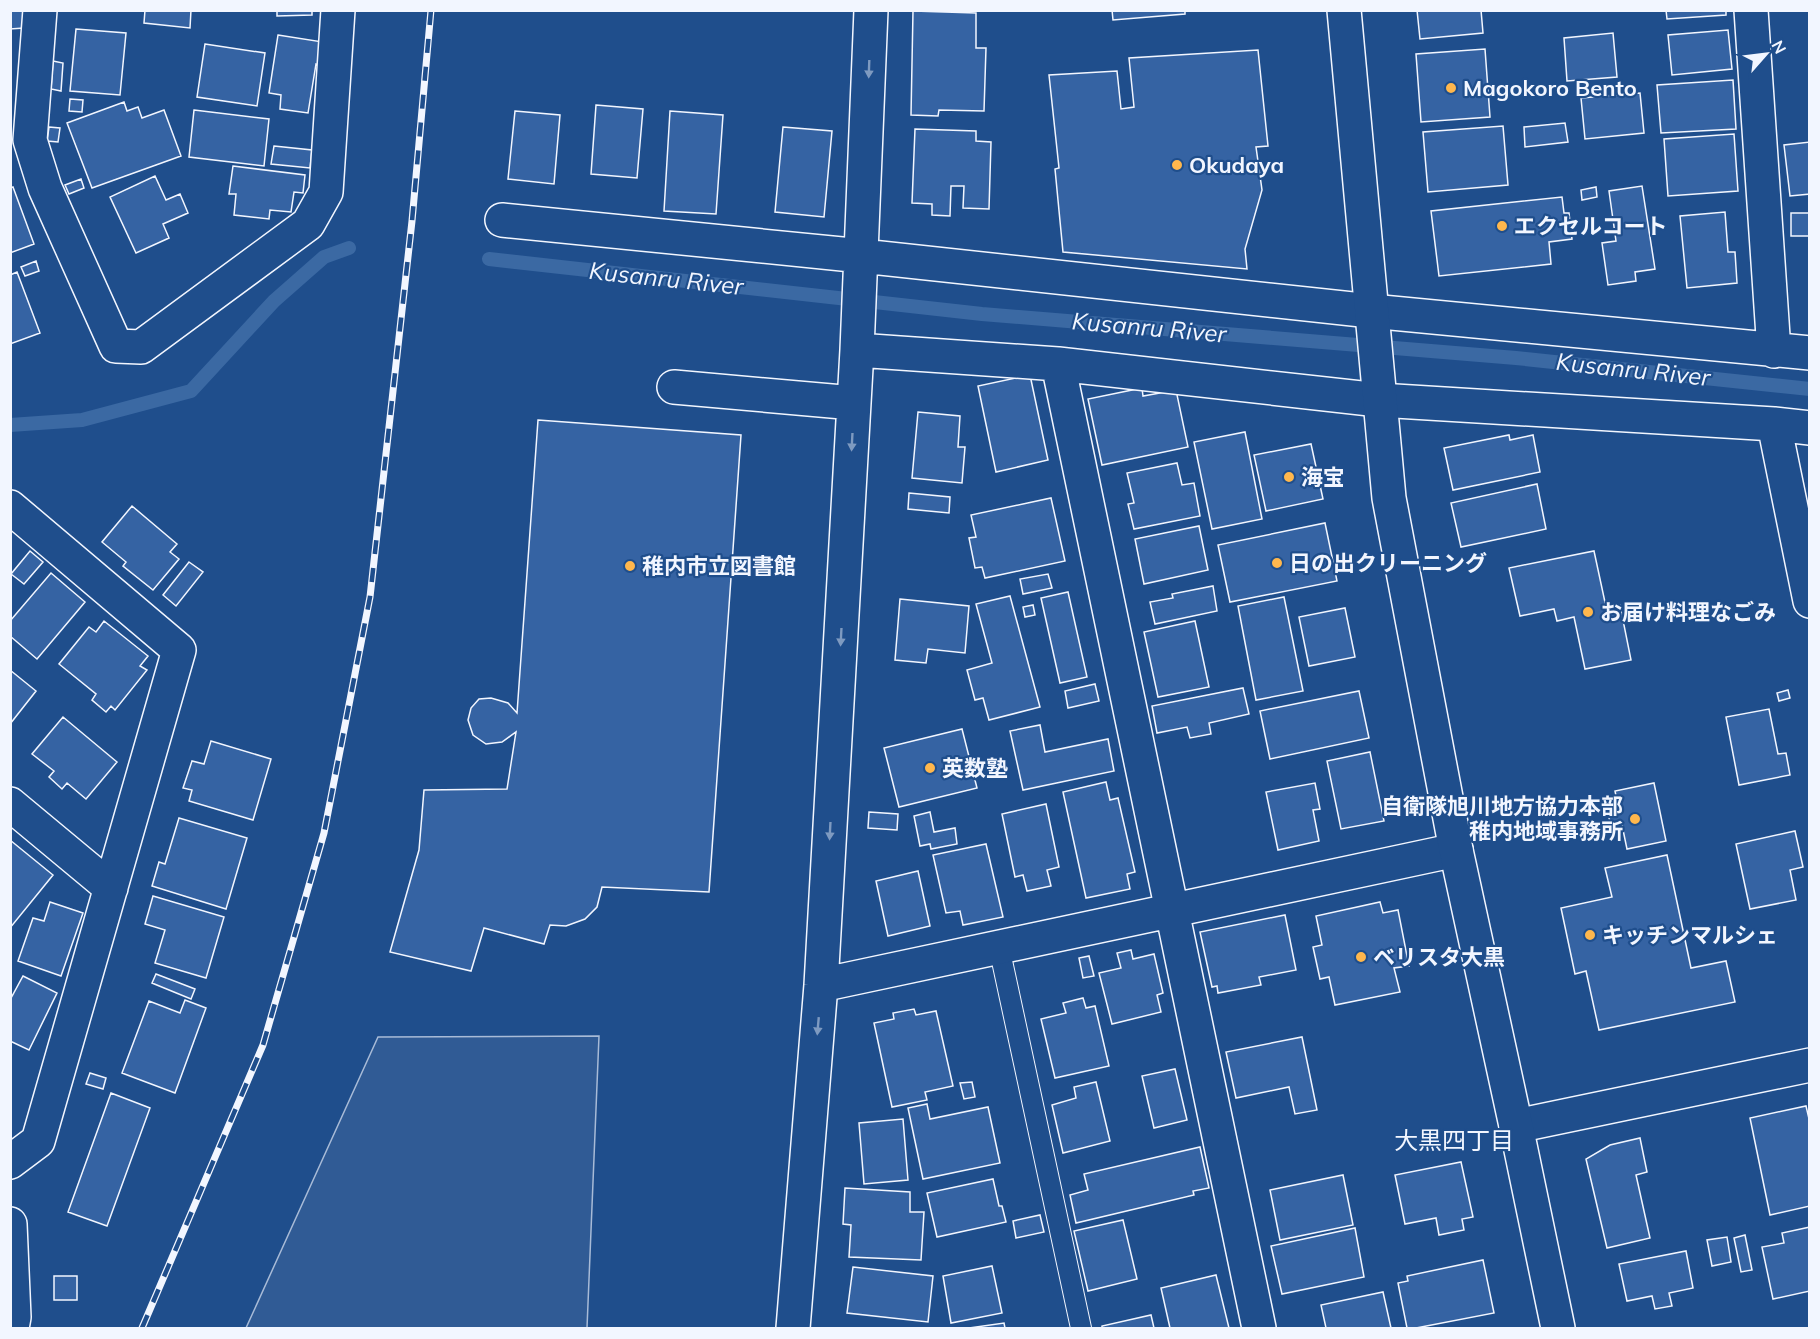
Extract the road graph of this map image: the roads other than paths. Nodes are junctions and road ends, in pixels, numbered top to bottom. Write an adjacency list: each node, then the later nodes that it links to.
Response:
1 (40, 10): 2 (street)
2 (338, 10)
3 (872, 10): 7 (street, one-way to 7)
4 (1344, 10): 8 (street)
5 (1751, 10): 10 (street)
6 (502, 220): 7 (street)
7 (861, 268): 8 (street); 9 (street)
8 (1372, 320): 10 (street); 14 (street)
9 (858, 346): 12 (street); 15 (street)
10 (1774, 351): 11 (street)
11 (1809, 353)
12 (1058, 363): 14 (street); 23 (street)
13 (674, 387): 15 (street)
14 (1378, 388): 16 (street); 21 (street)
15 (854, 403): 25 (street, one-way to 25)
16 (1774, 424): 17 (street); 19 (street)
17 (1809, 428)
18 (10, 507): 22 (street)
19 (1809, 601)
20 (10, 804): 22 (street)
21 (1456, 850): 23 (street); 27 (street)
22 (111, 888): 28 (street)
23 (1171, 911): 24 (street); 33 (street)
24 (999, 947): 25 (street); 32 (lane)
25 (821, 985): 31 (street, one-way to 31)
26 (1809, 1065): 27 (street)
27 (1516, 1126): 34 (street)
28 (10, 1162)
29 (10, 1224): 30 (street)
30 (12, 1329)
31 (793, 1329)
32 (1081, 1329)
33 (1259, 1329)
34 (1558, 1329)

